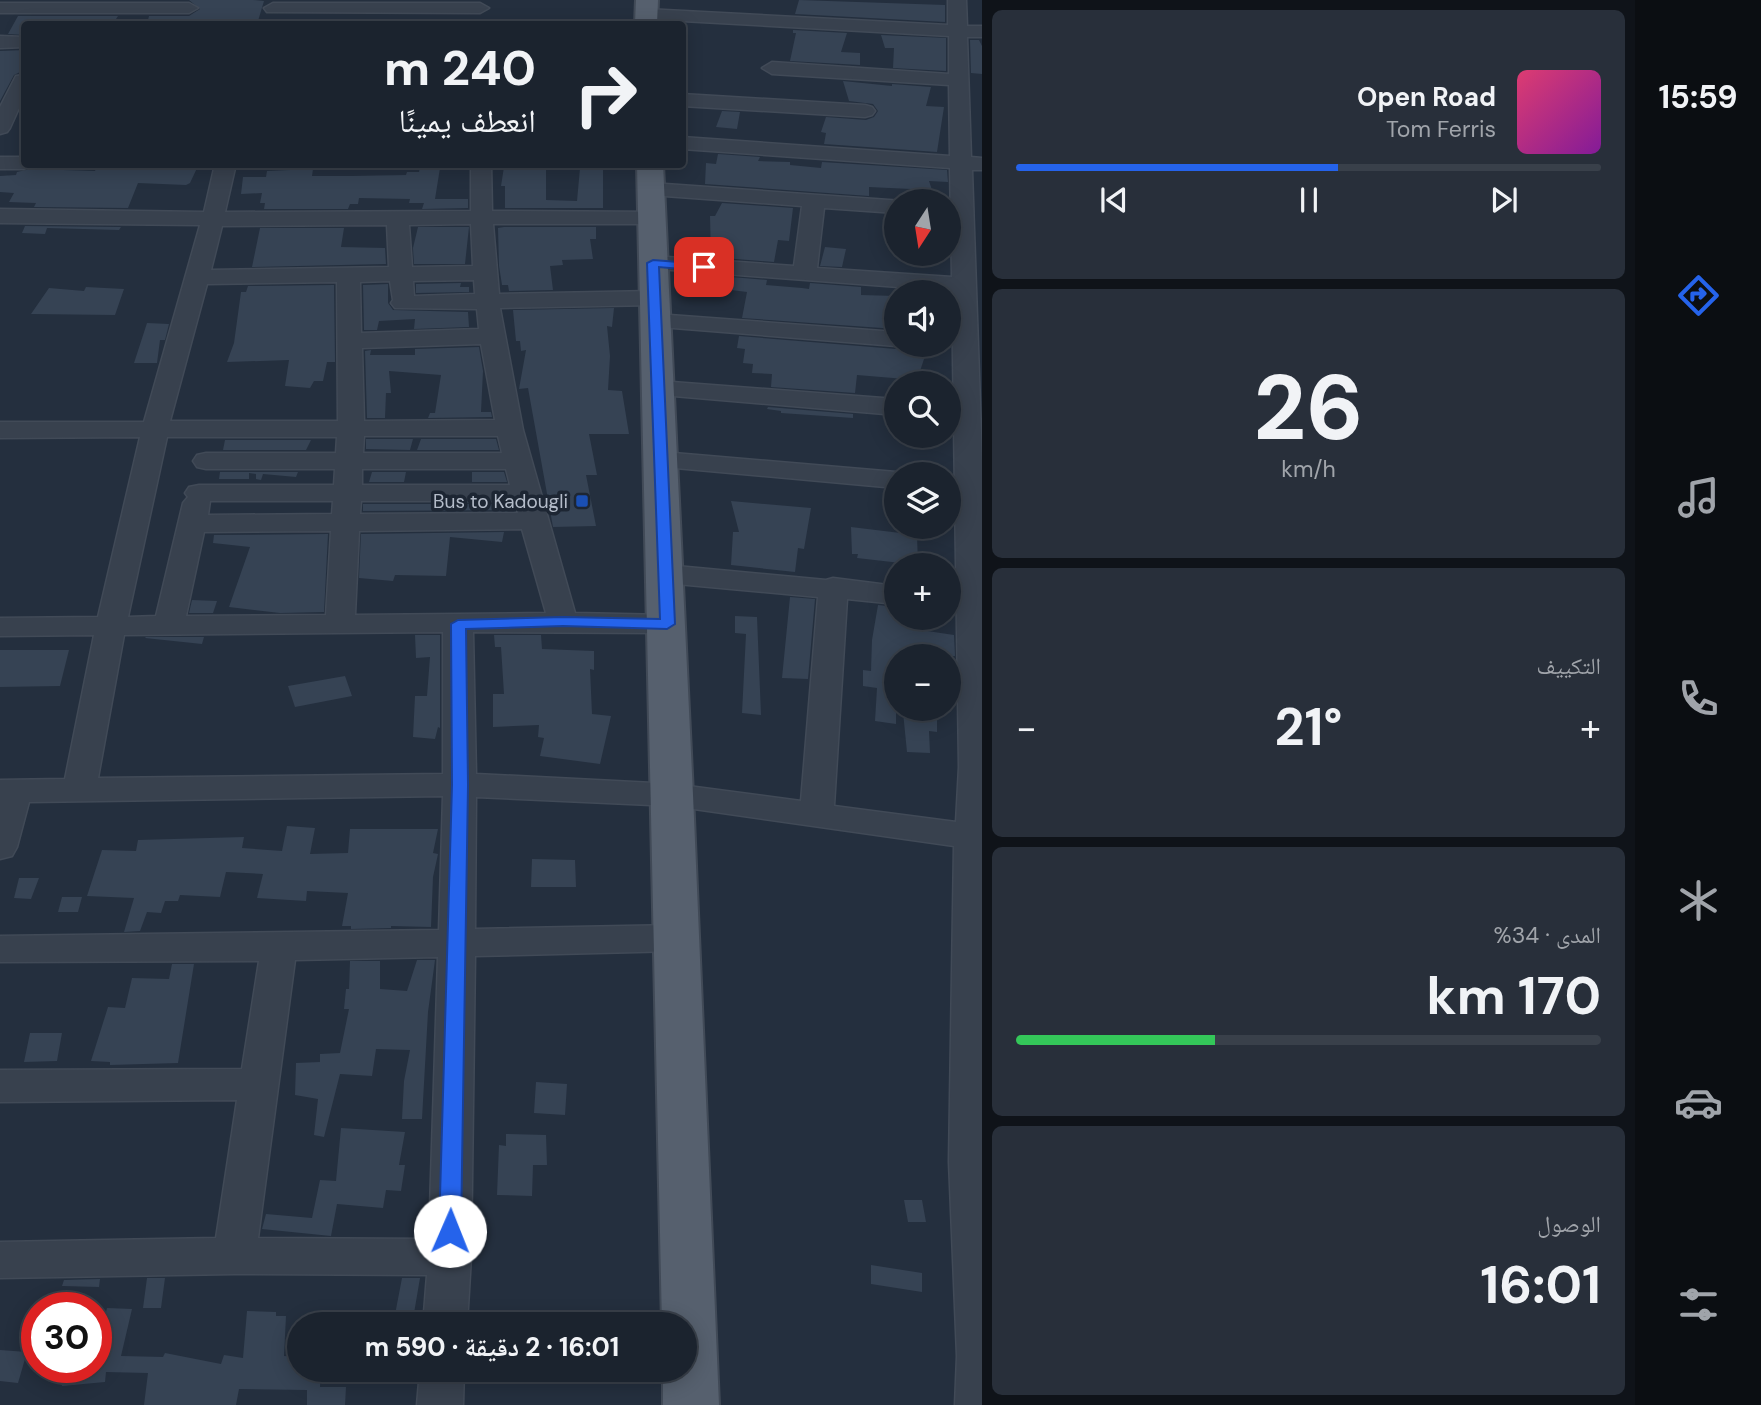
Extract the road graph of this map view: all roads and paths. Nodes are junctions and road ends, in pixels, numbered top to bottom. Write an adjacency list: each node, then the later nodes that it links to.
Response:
1 (957, 0): 11 (street)
2 (735, 9): 7 (street); 9 (street)
3 (5, 10): 4 (street)
4 (188, 11)
5 (273, 11): 8 (street)
6 (480, 11): 8 (street)
7 (646, 13)
8 (393, 16)
9 (776, 20): 10 (street); 14 (street)
10 (869, 26): 11 (street); 15 (street)
11 (970, 31): 19 (street)
12 (0, 42): 13 (street)
13 (21, 42)
14 (772, 68): 15 (street); 21 (street)
15 (867, 74): 19 (street); 22 (street)
16 (0, 80): 17 (street)
17 (21, 80)
18 (21, 86): 24 (street)
19 (966, 90): 29 (street)
20 (686, 100): 21 (street)
21 (768, 105): 22 (street)
22 (865, 111): 26 (street)
23 (21, 122): 24 (street)
24 (1, 124)
25 (686, 143): 26 (street)
26 (862, 155): 29 (street)
27 (0, 163): 28 (street)
28 (21, 163)
29 (971, 163): 35 (street)
30 (225, 168): 39 (street)
31 (481, 168): 38 (street)
32 (651, 190): 33 (street); 38 (street); 46 (main road)
33 (814, 200): 34 (street); 42 (street)
34 (884, 205)
35 (964, 211): 47 (street)
36 (5, 216): 39 (street); 40 (street)
37 (398, 216): 38 (street); 39 (street); 44 (street)
38 (480, 216): 41 (street)
39 (214, 219): 45 (street)
40 (0, 239)
41 (484, 273): 44 (street); 48 (street)
42 (805, 274): 46 (street); 47 (street)
43 (348, 275): 44 (street); 45 (street); 54 (street)
44 (401, 275): 49 (street)
45 (198, 277): 60 (street)
46 (655, 294): 48 (street); 52 (street); 56 (main road)
47 (970, 296): 50 (street)
48 (487, 300): 49 (street); 51 (street)
49 (402, 303): 53 (street)
50 (961, 329)
51 (493, 336): 53 (street); 59 (street)
52 (884, 337)
53 (405, 339): 54 (street)
54 (350, 341): 63 (street)
55 (959, 357): 58 (street)
56 (659, 389): 57 (street); 64 (main road)
57 (884, 406)
58 (966, 413): 69 (street)
59 (509, 428): 63 (street); 67 (street)
60 (155, 429): 61 (street); 62 (street); 84 (street)
61 (212, 429): 63 (street); 65 (street)
62 (0, 430)
63 (351, 430): 66 (street)
64 (662, 460): 68 (street); 76 (main road)
65 (206, 461): 66 (street); 70 (street)
66 (350, 461): 67 (street); 71 (street)
67 (518, 461): 72 (street)
68 (884, 479)
69 (967, 485): 79 (street)
70 (199, 493): 71 (street); 74 (street)
71 (349, 493): 72 (street); 75 (street)
72 (527, 493): 73 (street)
73 (535, 521): 75 (street); 80 (street)
74 (193, 524): 75 (street); 85 (street)
75 (347, 524): 83 (street)
76 (666, 574): 77 (street); 82 (main road)
77 (833, 587): 78 (street); 91 (street)
78 (884, 593)
79 (968, 610): 92 (street)
80 (563, 622): 81 (street); 82 (street)
81 (458, 624): 83 (street); 87 (street)
82 (667, 624): 90 (main road)
83 (340, 625): 85 (street)
84 (109, 626): 85 (street); 86 (street); 88 (street)
85 (169, 626)
86 (0, 627)
87 (460, 785): 88 (street); 90 (street); 95 (street)
88 (79, 790): 89 (street)
89 (8, 791): 93 (street)
90 (673, 795): 91 (street); 94 (main road)
91 (817, 814): 92 (street)
92 (977, 837): 98 (street)
93 (0, 847)
94 (677, 938): 95 (street); 109 (main road)
95 (455, 944): 96 (street); 103 (street)
96 (279, 947): 97 (street); 99 (street)
97 (0, 950)
98 (976, 1004): 101 (street)
99 (257, 1084): 100 (street); 102 (street)
100 (0, 1086)
101 (975, 1162): 106 (street)
102 (234, 1256): 103 (street); 104 (street)
103 (450, 1257): 105 (street)
104 (0, 1260)
105 (446, 1312)
106 (981, 1356): 110 (street)
107 (441, 1382): 108 (street)
108 (440, 1405)
109 (691, 1405)
110 (978, 1405)

